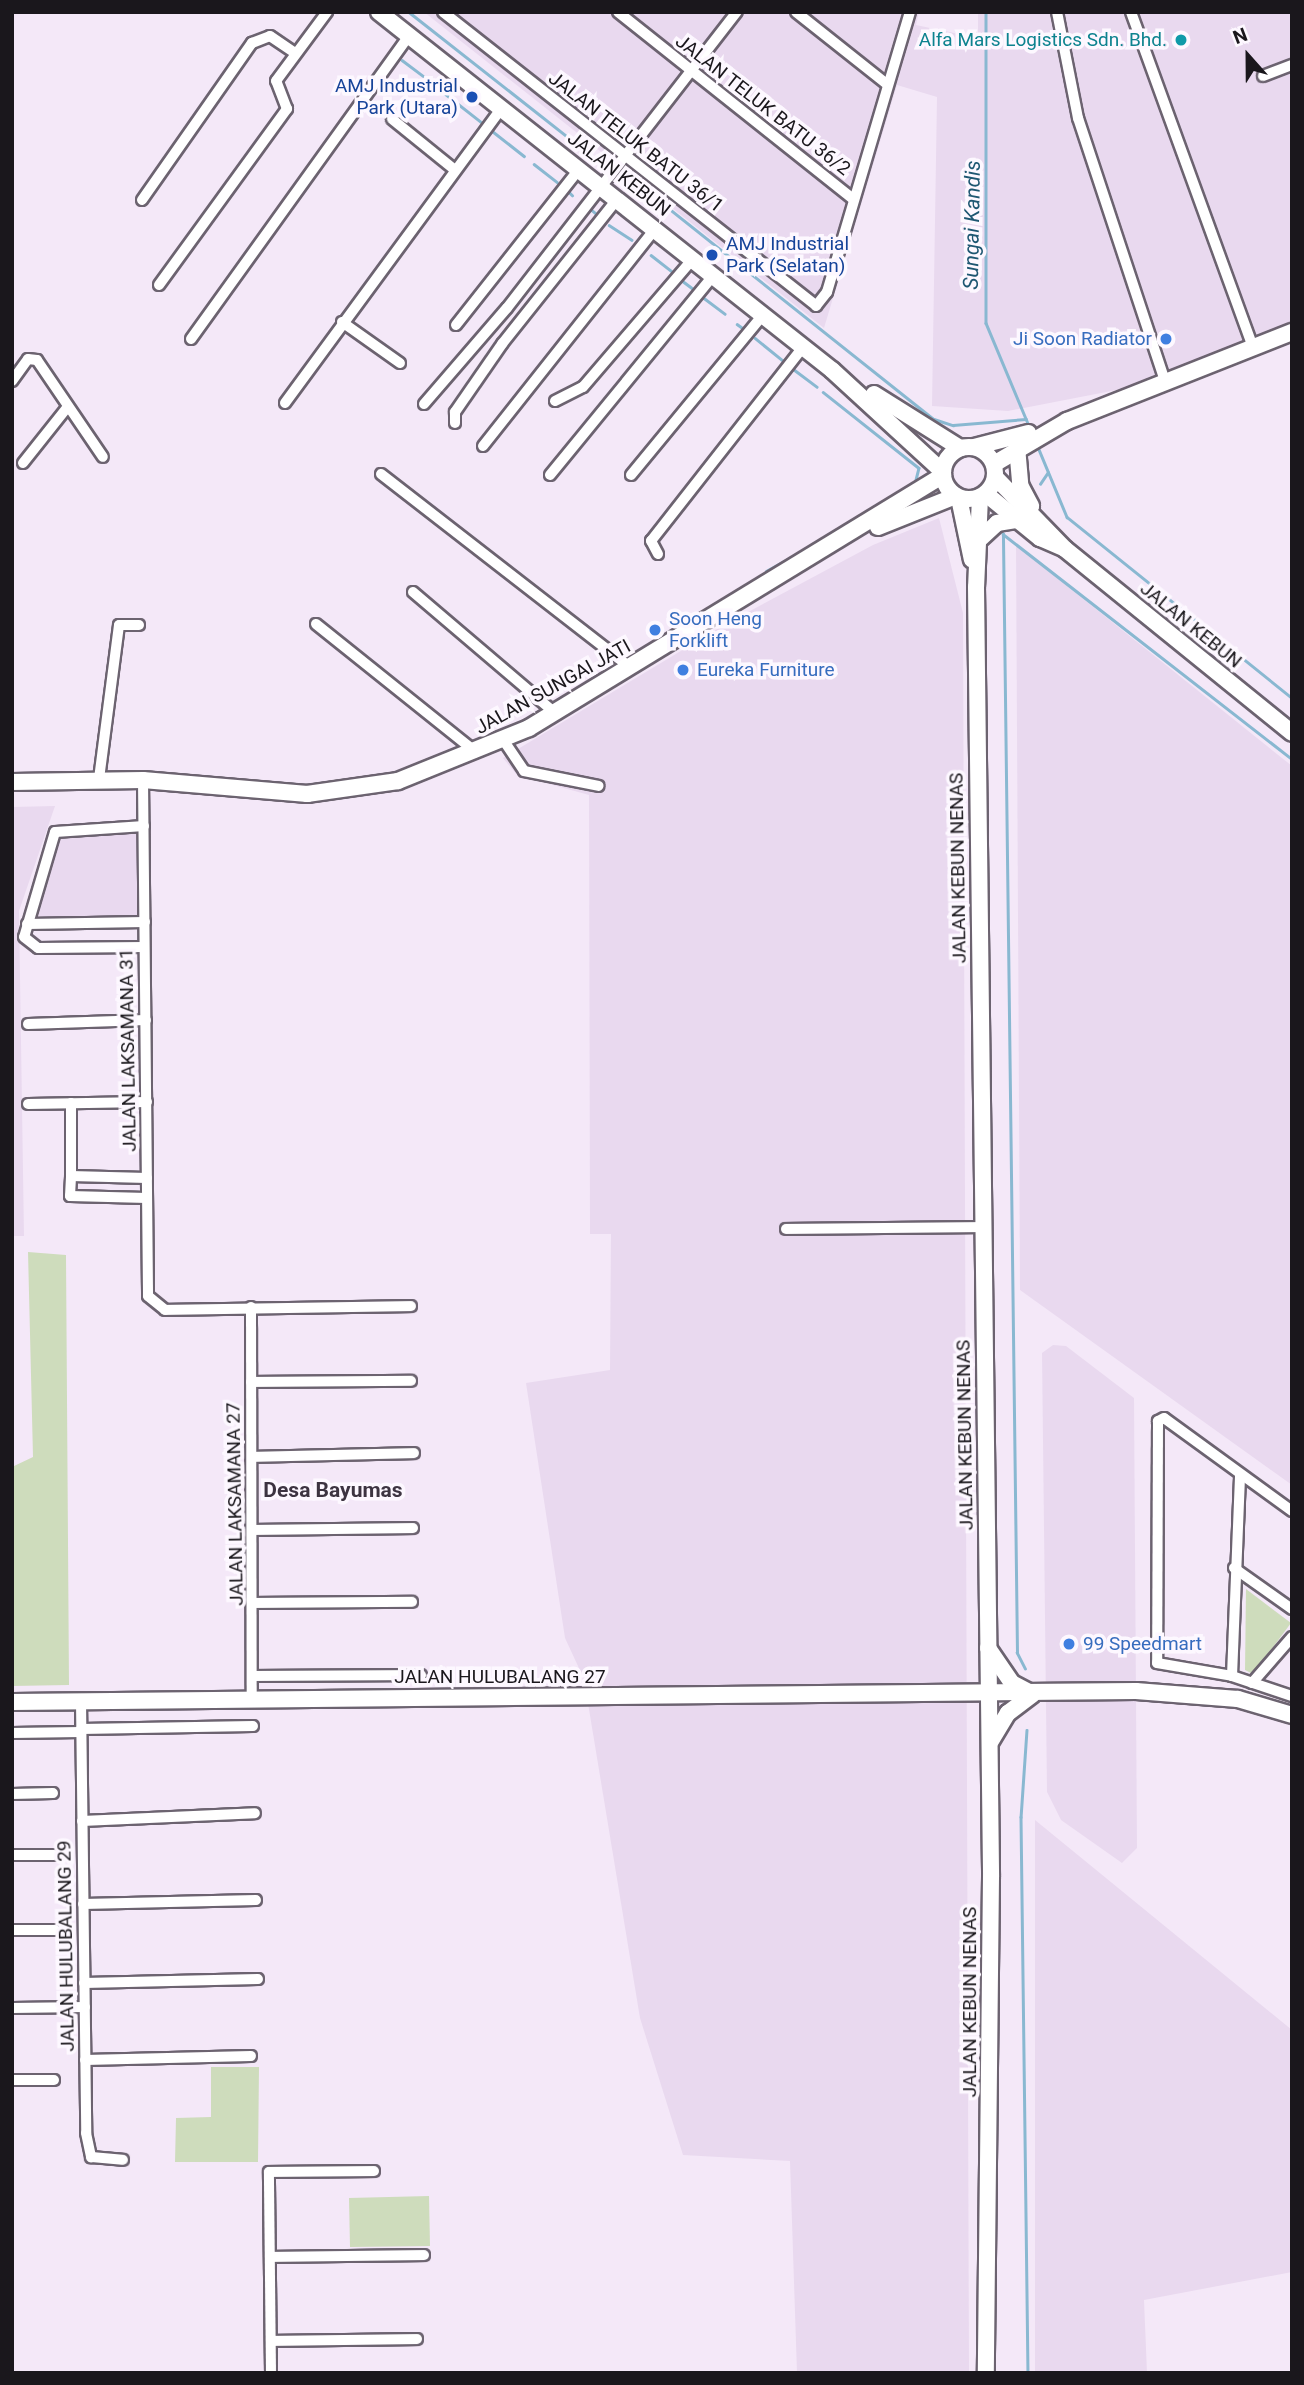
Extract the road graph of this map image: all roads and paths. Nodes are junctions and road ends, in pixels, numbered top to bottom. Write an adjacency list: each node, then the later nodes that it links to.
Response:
1 (327, 12): 11 (street)
2 (379, 12): 10 (street, JALAN KEBUN)
3 (443, 12): 18 (street, JALAN TELUK BATU 36/1)
4 (618, 12): 13 (street, JALAN TELUK BATU 36/2)
5 (737, 12): 13 (street)
6 (796, 12): 15 (street)
7 (910, 12): 15 (street)
8 (1057, 12): 39 (street)
9 (1131, 12): 35 (street)
10 (408, 36): 16 (street, JALAN KEBUN); 33 (street)
11 (295, 53): 24 (street); 28 (street)
12 (1292, 65): 14 (street)
13 (691, 71): 18 (street); 23 (street, JALAN TELUK BATU 36/2)
14 (1263, 76)
15 (887, 84): 23 (street)
16 (502, 108): 19 (street, JALAN KEBUN); 20 (street)
17 (392, 119): 20 (street)
18 (625, 154): 21 (street); 23 (street, JALAN TELUK BATU 36/1)
19 (579, 169): 21 (street, JALAN KEBUN); 31 (street)
20 (455, 170): 30 (street)
21 (601, 185): 22 (street, JALAN KEBUN); 42 (street)
22 (618, 198): 25 (street, JALAN KEBUN); 45 (street)
23 (853, 199)
24 (142, 200)
25 (655, 229): 26 (street, JALAN KEBUN); 46 (street)
26 (692, 260): 27 (street, JALAN KEBUN); 40 (street)
27 (713, 276): 29 (street, JALAN KEBUN); 54 (street)
28 (159, 285)
29 (763, 315): 34 (street, JALAN KEBUN); 55 (street)
30 (342, 322): 36 (street); 41 (street)
31 (456, 326)
32 (1292, 332): 35 (street)
33 (191, 339)
34 (803, 347): 37 (street, JALAN KEBUN); 63 (street)
35 (1252, 347): 39 (street)
36 (400, 363)
37 (832, 370): 48 (street, JALAN KEBUN); 52 (street, JALAN KEBUN)
38 (12, 381): 43 (street)
39 (1165, 381): 44 (street)
40 (555, 401)
41 (285, 404)
42 (424, 404)
43 (66, 409): 49 (street); 50 (street)
44 (1067, 421): 47 (street); 48 (street)
45 (455, 423)
46 (483, 446)
47 (1017, 447): 51 (street); 59 (street)
48 (967, 448): 51 (street, JALAN KEBUN); 52 (street)
49 (103, 457)
50 (23, 463)
51 (995, 471): 56 (street); 59 (street, JALAN KEBUN)
52 (943, 473): 57 (street, JALAN KEBUN); 61 (street, JALAN SUNGAI JATI)
53 (381, 474): 68 (street)
54 (550, 475)
55 (631, 475)
56 (983, 496): 57 (street); 58 (street, JALAN KEBUN); 60 (street, JALAN KEBUN NENAS)
57 (958, 497): 61 (street); 64 (street)
58 (1016, 520): 60 (street); 62 (street, JALAN KEBUN)
59 (1050, 530): 62 (street, JALAN KEBUN)
60 (980, 539): 64 (street, JALAN KEBUN NENAS)
61 (837, 544): 68 (street, JALAN SUNGAI JATI)
62 (1065, 549): 70 (street, JALAN KEBUN)
63 (658, 554)
64 (976, 587): 89 (street, JALAN KEBUN NENAS)
65 (413, 592): 69 (street)
66 (316, 624): 72 (street)
67 (139, 625): 73 (street)
68 (631, 668): 69 (street, JALAN SUNGAI JATI)
69 (555, 713): 71 (street, JALAN SUNGAI JATI)
70 (1292, 733)
71 (504, 740): 72 (street, JALAN SUNGAI JATI); 76 (street)
72 (476, 752): 74 (street, JALAN SUNGAI JATI)
73 (99, 779): 74 (street, JALAN SUNGAI JATI); 75 (street, JALAN SUNGAI JATI)
74 (144, 780): 77 (street, JALAN LAKSAMANA 31)
75 (12, 782)
76 (599, 786)
77 (144, 826): 78 (street, JALAN LAKSAMANA 31); 79 (street)
78 (145, 922): 79 (street); 80 (street, JALAN LAKSAMANA 31)
79 (27, 924): 80 (street)
80 (144, 947): 81 (street, JALAN LAKSAMANA 31)
81 (146, 1020): 82 (street); 84 (street, JALAN LAKSAMANA 31)
82 (29, 1024)
83 (71, 1102): 84 (street); 85 (street); 86 (street)
84 (147, 1102): 87 (street, JALAN LAKSAMANA 31)
85 (28, 1104)
86 (71, 1176): 87 (street); 88 (street)
87 (147, 1178): 88 (street, JALAN LAKSAMANA 31)
88 (147, 1198): 92 (street, JALAN LAKSAMANA 31)
89 (983, 1227): 90 (street); 106 (street, JALAN KEBUN NENAS)
90 (786, 1229)
91 (411, 1306): 92 (street)
92 (251, 1307): 94 (street, JALAN LAKSAMANA 27)
93 (411, 1381): 94 (street)
94 (251, 1382): 96 (street, JALAN LAKSAMANA 27)
95 (414, 1453): 96 (street)
96 (253, 1457): 100 (street, JALAN LAKSAMANA 27)
97 (1240, 1475): 98 (street); 101 (street); 108 (street)
98 (1292, 1511)
99 (413, 1528): 100 (street)
100 (255, 1530): 103 (street, JALAN LAKSAMANA 27)
101 (1234, 1568): 104 (street); 108 (street)
102 (412, 1602): 103 (street)
103 (254, 1603): 109 (street, JALAN LAKSAMANA 27)
104 (1292, 1609)
105 (1292, 1637): 110 (street)
106 (988, 1647): 111 (street); 112 (street, JALAN KEBUN NENAS)
107 (422, 1675): 109 (street)
108 (1232, 1675): 110 (street)
109 (255, 1676): 114 (street, JALAN LAKSAMANA 27)
110 (1252, 1683): 113 (street)
111 (1027, 1694): 112 (street, JALAN HULUBALANG 27); 117 (street, JALAN HULUBALANG 27); 121 (street)
112 (988, 1695): 114 (street, JALAN HULUBALANG 27); 121 (street, JALAN KEBUN NENAS)
113 (1292, 1696)
114 (252, 1700): 115 (street, JALAN HULUBALANG 27)
115 (81, 1701): 116 (street, JALAN HULUBALANG 27); 119 (street, JALAN HULUBALANG 29)
116 (12, 1702)
117 (1292, 1715)
118 (253, 1726): 119 (street)
119 (81, 1731): 120 (street); 125 (street, JALAN HULUBALANG 29)
120 (12, 1733)
121 (989, 1746): 147 (street, JALAN KEBUN NENAS)
122 (53, 1793): 123 (street)
123 (12, 1794)
124 (255, 1813): 125 (street)
125 (82, 1821): 129 (street, JALAN HULUBALANG 29)
126 (54, 1854): 127 (street)
127 (12, 1855)
128 (256, 1900): 129 (street)
129 (83, 1904): 133 (street, JALAN HULUBALANG 29)
130 (12, 1930): 131 (street)
131 (55, 1930)
132 (258, 1979): 133 (street)
133 (84, 1983): 134 (street, JALAN HULUBALANG 29)
134 (85, 2007): 135 (street); 137 (street, JALAN HULUBALANG 29)
135 (12, 2008)
136 (251, 2056): 137 (street)
137 (85, 2060): 140 (street, JALAN HULUBALANG 29)
138 (12, 2080): 139 (street)
139 (54, 2080)
140 (122, 2160)
141 (374, 2171): 143 (street)
142 (424, 2255): 143 (street)
143 (270, 2258): 145 (street)
144 (417, 2339): 145 (street)
145 (271, 2341): 146 (street)
146 (271, 2373)
147 (986, 2373)

